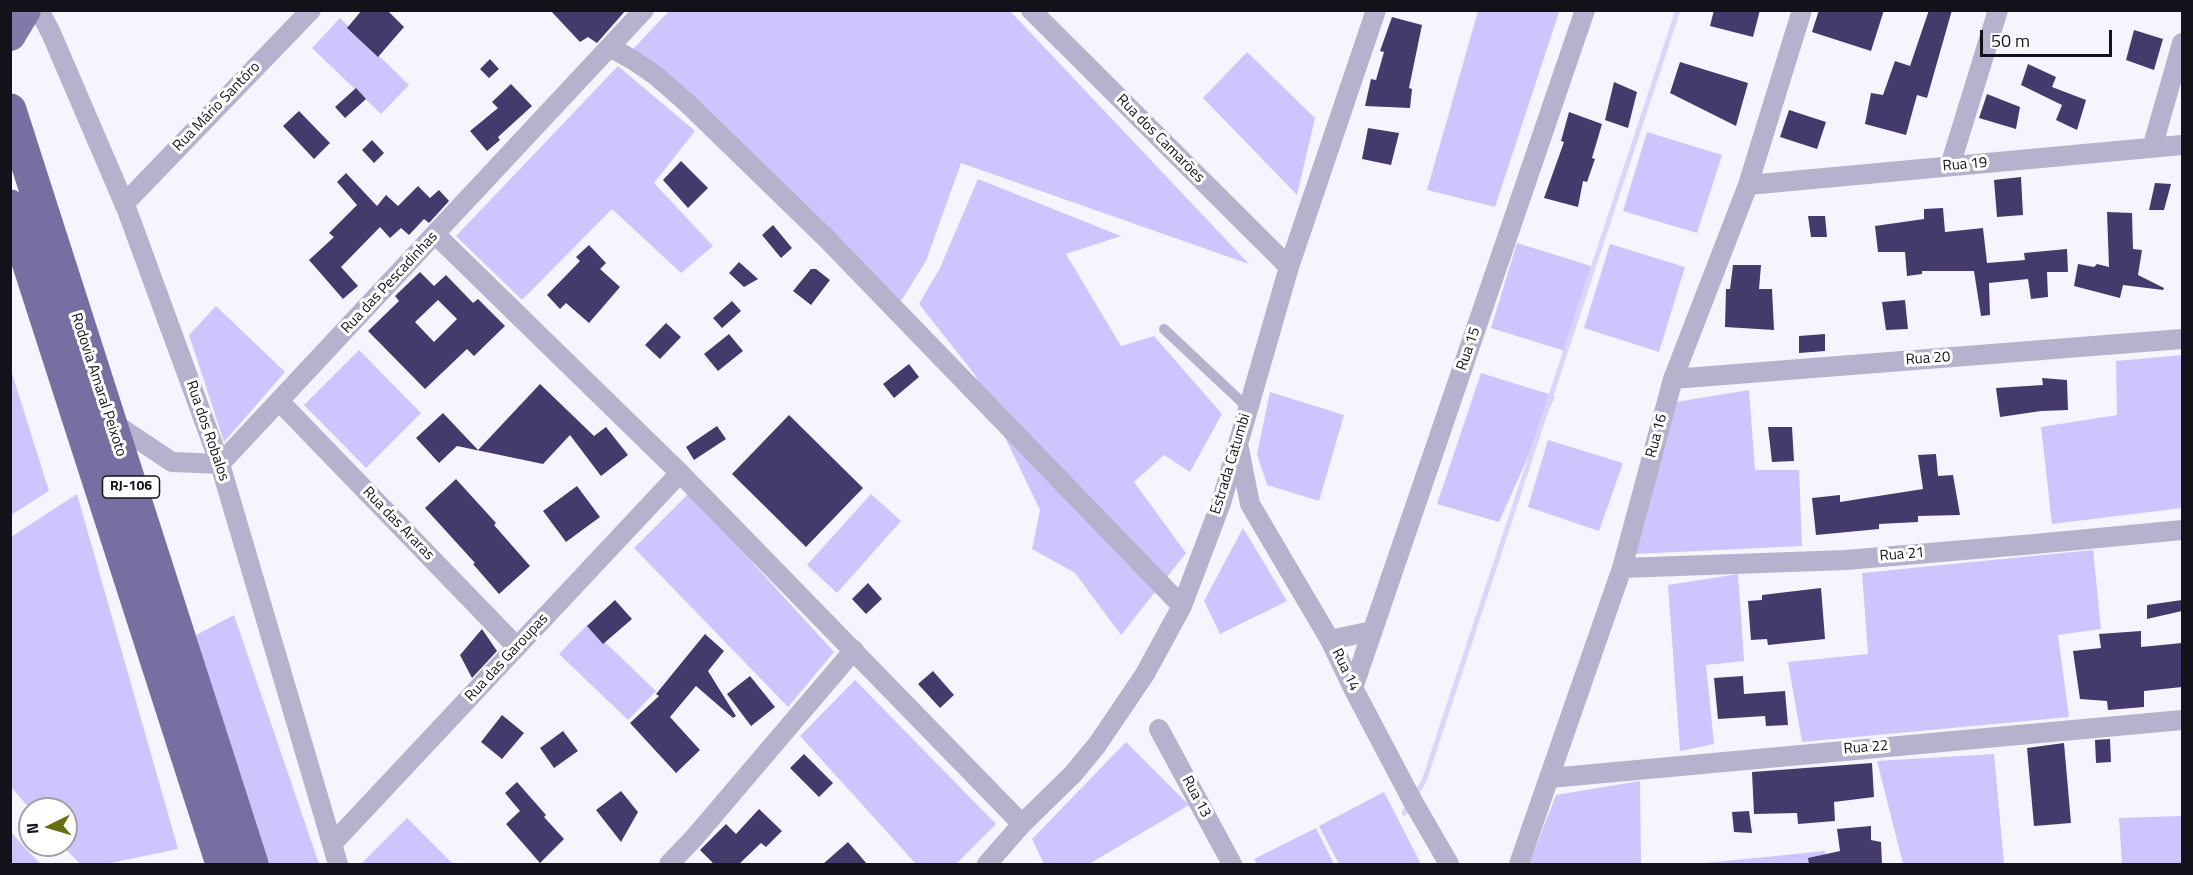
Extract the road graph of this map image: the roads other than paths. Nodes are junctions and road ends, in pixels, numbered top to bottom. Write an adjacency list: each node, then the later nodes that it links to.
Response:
1 (25, 10): 10 (main road)
2 (39, 10): 18 (street, Rua dos Robalos)
3 (310, 10): 18 (street, Rua Mário Santóro)
4 (644, 10): 12 (street, Rua das Pescadinhas)
5 (1031, 10): 21 (street, Rua dos Camarões)
6 (1377, 10): 21 (street, Estrada Catumbi)
7 (1585, 10): 36 (street, Rua 15)
8 (1802, 10): 17 (street, Rua 16)
9 (1998, 10): 16 (street)
10 (10, 35)
11 (2182, 43): 15 (street)
12 (608, 49): 20 (street, Rua das Pescadinhas); 35 (street)
13 (10, 110): 27 (highway, Rodovia Amaral Peixoto / RJ-106)
14 (2182, 145): 15 (street, Rua 19)
15 (2152, 148): 16 (street, Rua 19)
16 (1950, 166): 17 (street, Rua 19)
17 (1748, 185): 24 (street, Rua 16)
18 (124, 204): 29 (street, Rua dos Robalos)
19 (10, 206): 47 (highway, Rodovia Amaral Peixoto / RJ-106)
20 (435, 234): 25 (street, Rua das Pescadinhas); 30 (street)
21 (1289, 267): 26 (street, Estrada Catumbi)
22 (1164, 329): 26 (lane)
23 (2182, 339): 24 (street, Rua 20)
24 (1672, 379): 34 (street, Rua 16)
25 (279, 401): 29 (street, Rua das Pescadinhas); 38 (street, Rua das Araras)
26 (1248, 408): 28 (street, Estrada Catumbi)
27 (109, 420): 29 (street); 48 (highway, Rodovia Amaral Peixoto / RJ-106)
28 (1238, 443): 31 (street, Estrada Catumbi); 32 (street, Rua 14)
29 (220, 464): 45 (street, Rua dos Robalos)
30 (680, 473): 38 (street, Rua das Garoupas); 39 (street)
31 (1221, 503): 32 (street); 35 (street, Estrada Catumbi)
32 (1250, 504): 37 (street, Rua 14)
33 (2182, 530): 34 (street, Rua 21)
34 (1622, 568): 43 (street, Rua 16)
35 (1182, 606): 44 (street, Estrada Catumbi)
36 (1372, 631): 37 (street); 40 (street, Rua 15)
37 (1330, 640): 40 (street, Rua 14)
38 (517, 647): 45 (street, Rua das Garoupas)
39 (854, 650): 44 (street); 50 (street)
40 (1353, 688): 53 (street, Rua 14)
41 (2182, 720): 43 (street, Rua 22)
42 (1160, 729): 52 (street, Rua 13)
43 (1550, 778): 54 (street, Rua 16)
44 (1022, 824): 46 (street, Estrada Catumbi)
45 (333, 843): 49 (street, Rua dos Robalos)
46 (1007, 856): 51 (street, Estrada Catumbi)
47 (222, 864)
48 (252, 864)
49 (338, 864)
50 (669, 864)
51 (987, 864)
52 (1232, 864)
53 (1449, 864)
54 (1519, 864)

